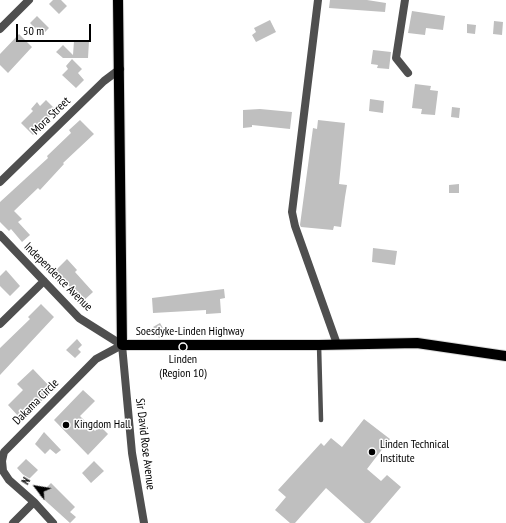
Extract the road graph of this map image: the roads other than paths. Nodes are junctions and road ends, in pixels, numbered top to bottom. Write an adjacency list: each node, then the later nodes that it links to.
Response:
1 (29, 0): 5 (street)
2 (118, 0): 6 (main road, Soesdyke-Linden Highway)
3 (318, 0): 12 (street)
4 (405, 0): 7 (street)
5 (0, 29)
6 (120, 69): 8 (street, Mora Street); 13 (main road, Soesdyke-Linden Highway)
7 (408, 74)
8 (0, 182)
9 (0, 235): 10 (street, Independence Avenue)
10 (44, 280): 11 (street); 13 (street, Independence Avenue)
11 (0, 324)
12 (337, 344): 14 (main road, Soesdyke-Linden Highway); 15 (main road, Soesdyke-Linden Highway)
13 (122, 345): 14 (main road, Soesdyke-Linden Highway); 17 (street, Dakama Circle); 20 (street, Sir David Rose Avenue)
14 (319, 345): 16 (lane)
15 (506, 356)
16 (321, 420)
17 (34, 502): 18 (street); 19 (street, Dakama Circle)
18 (13, 523)
19 (54, 523)
20 (144, 523)

